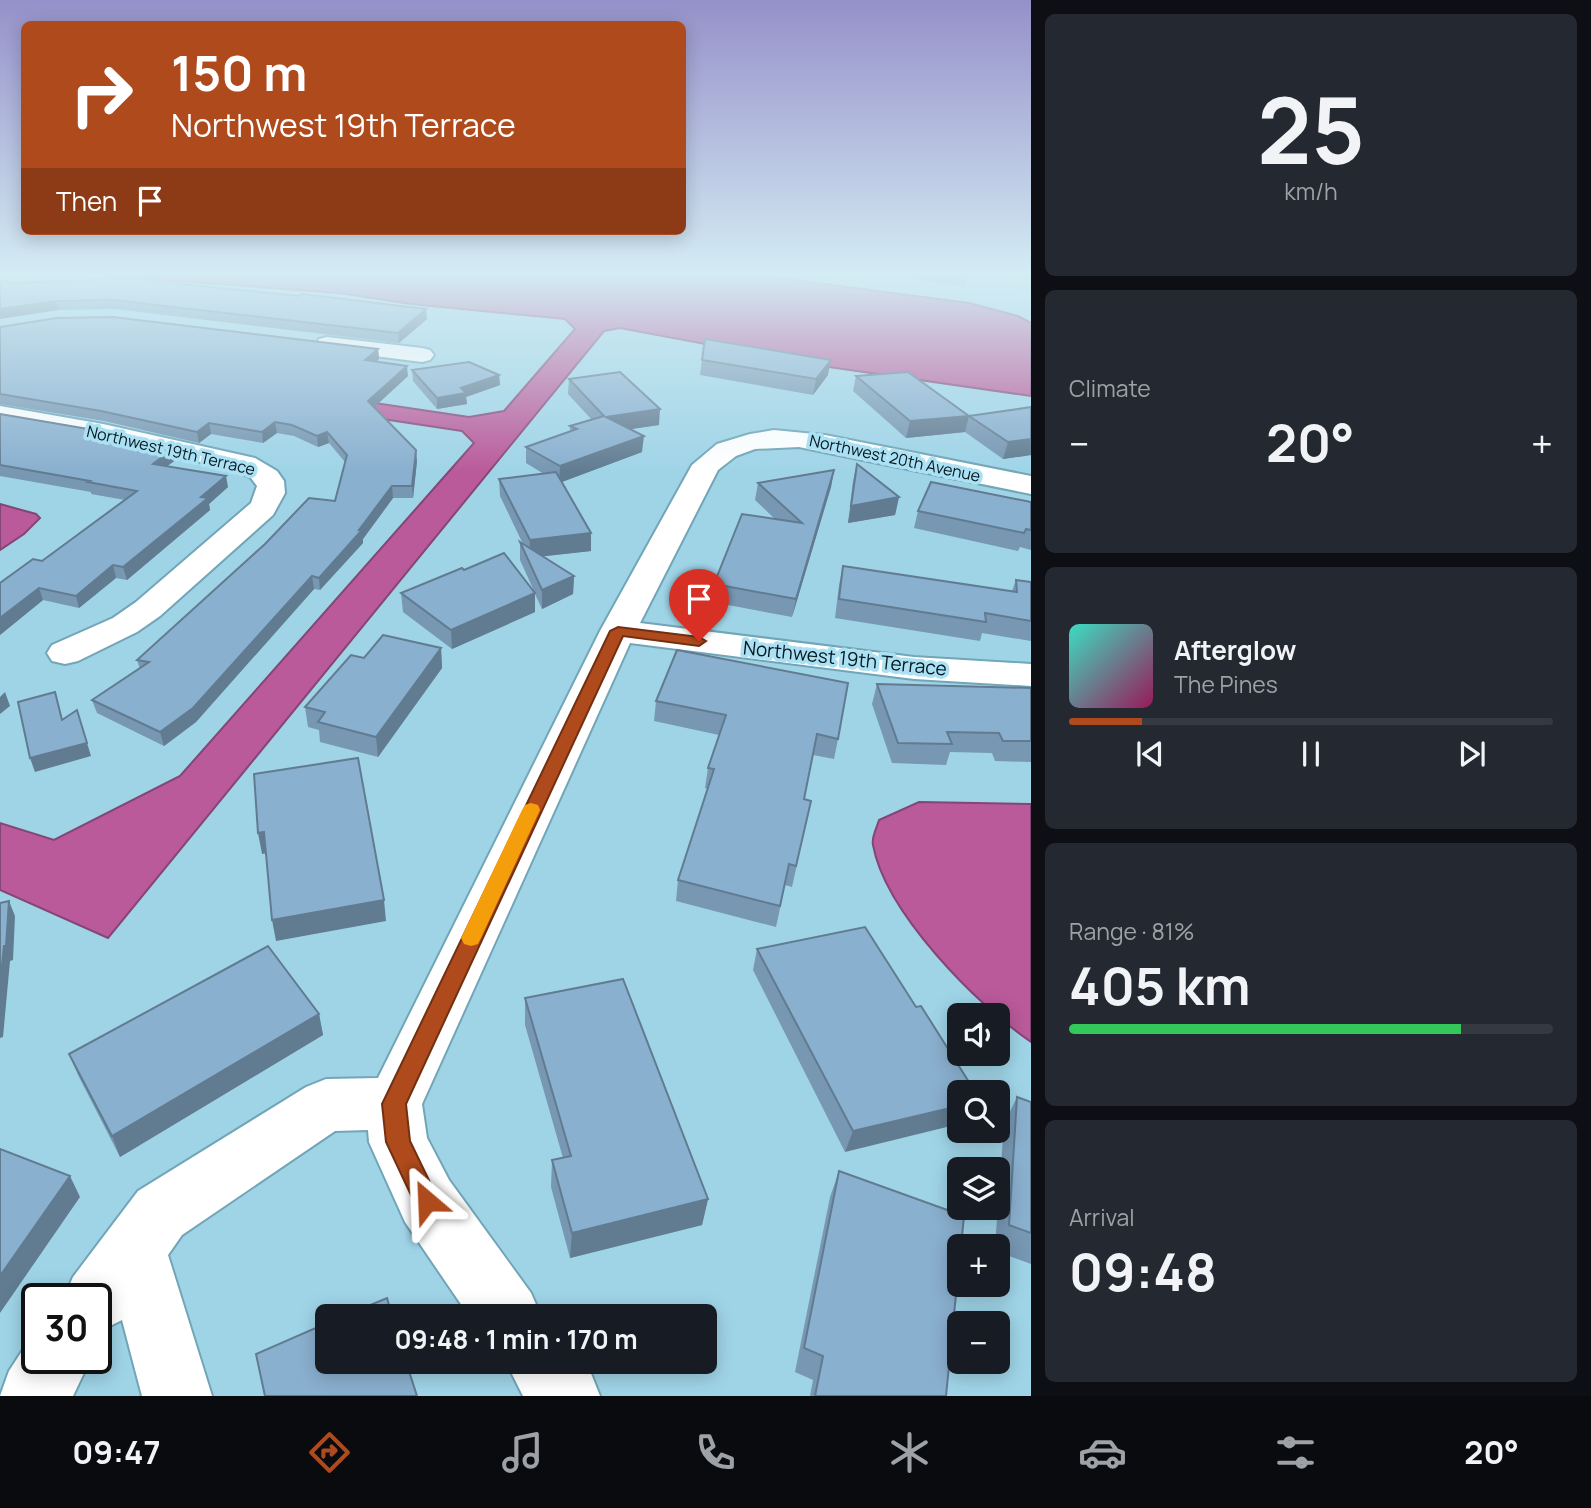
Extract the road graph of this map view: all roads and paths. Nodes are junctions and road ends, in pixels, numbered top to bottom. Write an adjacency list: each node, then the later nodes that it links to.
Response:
1 (303, 341): 2 (street)
2 (422, 355)
3 (0, 414): 6 (street, Northwest 19th Terrace)
4 (1031, 485): 5 (street, Northwest 20th Avenue)
5 (618, 631): 7 (street, Northwest 19th Terrace); 8 (street, Northwest 20th Avenue)
6 (65, 653)
7 (1031, 675)
8 (394, 1104): 9 (street); 11 (street)
9 (134, 1248): 10 (street); 15 (street)
10 (108, 1283)
11 (500, 1304)
12 (47, 1374): 14 (street)
13 (549, 1374): 16 (street)
14 (34, 1396)
15 (177, 1396)
16 (565, 1396)

